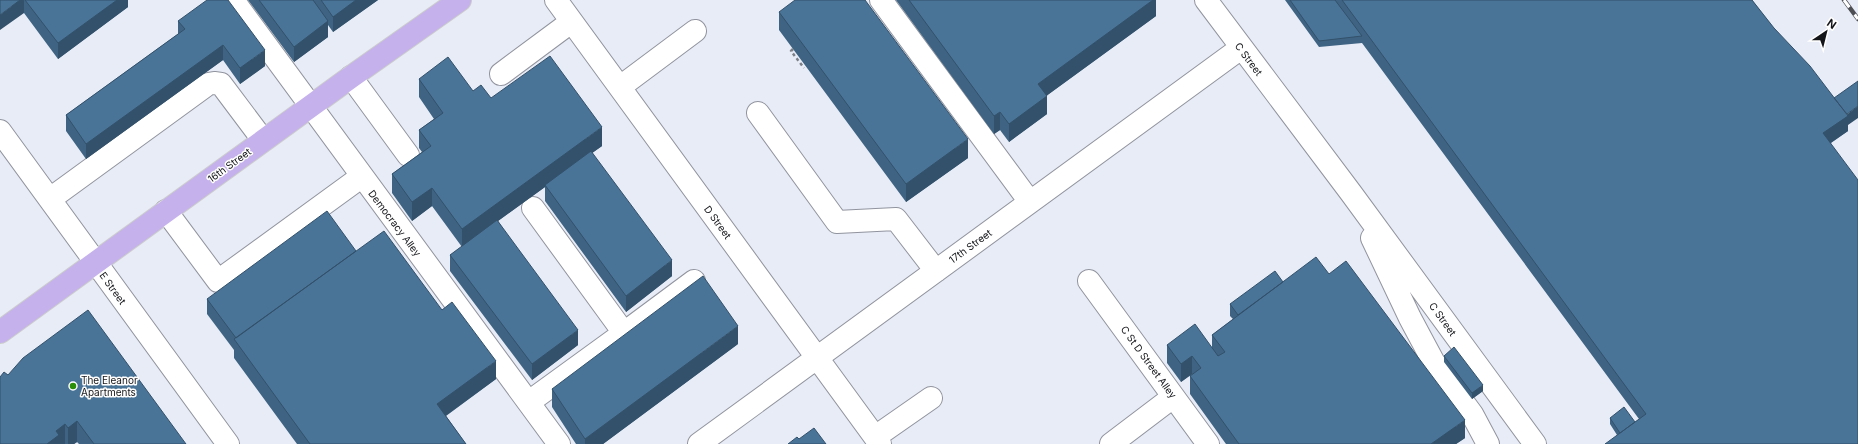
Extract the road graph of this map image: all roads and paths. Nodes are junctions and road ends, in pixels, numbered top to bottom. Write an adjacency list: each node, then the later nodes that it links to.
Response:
1 (233, 0): 14 (street, Democracy Alley)
2 (460, 0): 12 (main road, 16th Street)
3 (556, 0): 6 (street, D Street)
4 (881, 0): 22 (street)
5 (1206, 0): 8 (street, C Street)
6 (571, 22): 11 (street); 13 (street, D Street)
7 (696, 31): 13 (street)
8 (1241, 48): 20 (street, C Street); 22 (street, 17th Street)
9 (793, 49): 10 (path)
10 (804, 68)
11 (501, 74)
12 (351, 77): 14 (main road, 16th Street); 18 (street)
13 (620, 88): 31 (street, D Street)
14 (311, 106): 17 (main road, 16th Street); 19 (street, Democracy Alley)
15 (758, 113): 26 (street)
16 (0, 131): 21 (street, E Street)
17 (263, 140): 21 (street); 24 (main road, 16th Street)
18 (408, 155)
19 (362, 177): 24 (street); 34 (street, Democracy Alley)
20 (1351, 193): 41 (street, C Street); 42 (street, C Street)
21 (50, 199): 25 (street, E Street)
22 (1030, 202): 26 (street, 17th Street)
23 (533, 208): 30 (street)
24 (166, 211): 25 (main road, 16th Street)
25 (95, 263): 29 (main road, 16th Street); 36 (street, E Street)
26 (936, 271): 31 (street, 17th Street)
27 (694, 281): 30 (street)
28 (1089, 281): 32 (street, C St D Street Alley)
29 (0, 332)
30 (624, 333): 34 (street)
31 (816, 358): 35 (street, D Street); 38 (street, 17th Street)
32 (1173, 396): 39 (street); 40 (street, C St D Street Alley)
33 (931, 398): 35 (street)
34 (529, 402): 37 (street, Democracy Alley)
35 (877, 440)
36 (228, 444)
37 (559, 444)
38 (699, 444)
39 (1111, 444)
40 (1208, 444)
41 (1488, 444)
42 (1535, 444)

